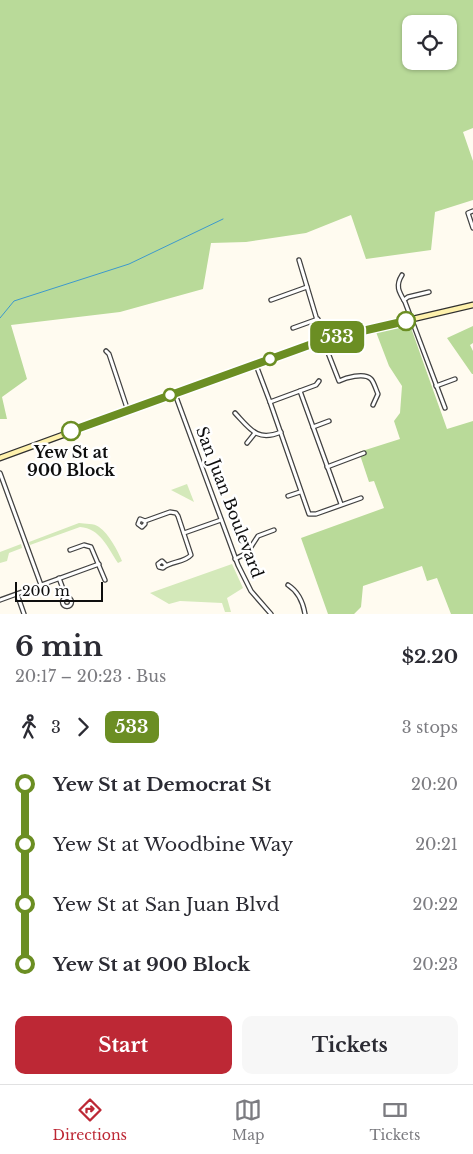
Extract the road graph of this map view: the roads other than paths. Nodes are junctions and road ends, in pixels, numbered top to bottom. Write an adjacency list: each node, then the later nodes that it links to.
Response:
1 (473, 210): 2 (street)
2 (473, 228)
3 (299, 260): 5 (street)
4 (402, 275): 8 (street)
5 (307, 287): 7 (street); 10 (street)
6 (429, 292): 8 (street)
7 (270, 300)
8 (404, 300): 11 (street)
9 (473, 305): 11 (street)
10 (318, 319): 12 (street); 13 (street)
11 (411, 319): 13 (street); 18 (street)
12 (293, 328)
13 (323, 340): 15 (street); 22 (street)
14 (106, 351): 24 (street)
15 (255, 364): 20 (street); 21 (street)
16 (455, 379): 18 (street)
17 (318, 381): 19 (street)
18 (436, 386): 23 (street)
19 (300, 391): 21 (street); 27 (street)
20 (175, 393): 24 (street); 39 (street, San Juan Boulevard)
21 (270, 402): 28 (street)
22 (372, 405)
23 (445, 408)
24 (128, 410): 32 (street)
25 (235, 413): 29 (street)
26 (329, 421): 27 (street)
27 (313, 427): 33 (street)
28 (281, 432): 29 (street); 35 (street)
29 (255, 433): 30 (street)
30 (247, 444)
31 (364, 453): 33 (street)
32 (0, 458)
33 (327, 467): 38 (street)
34 (0, 473): 49 (street)
35 (300, 492): 36 (street); 38 (street)
36 (288, 496)
37 (361, 498): 38 (street)
38 (341, 504)
39 (221, 520): 42 (street); 44 (street, San Juan Boulevard)
40 (145, 521): 42 (street)
41 (274, 530): 44 (street)
42 (184, 534): 46 (street)
43 (70, 550): 45 (street)
44 (235, 559): 55 (street, San Juan Boulevard)
45 (99, 564): 47 (street); 48 (street)
46 (166, 565)
47 (59, 578): 49 (street); 52 (street)
48 (105, 580)
49 (41, 585): 51 (street)
50 (288, 585): 56 (street)
51 (17, 594): 53 (street); 54 (street)
52 (66, 598)
53 (0, 600)
54 (24, 614)
55 (271, 614)
56 (305, 614)

